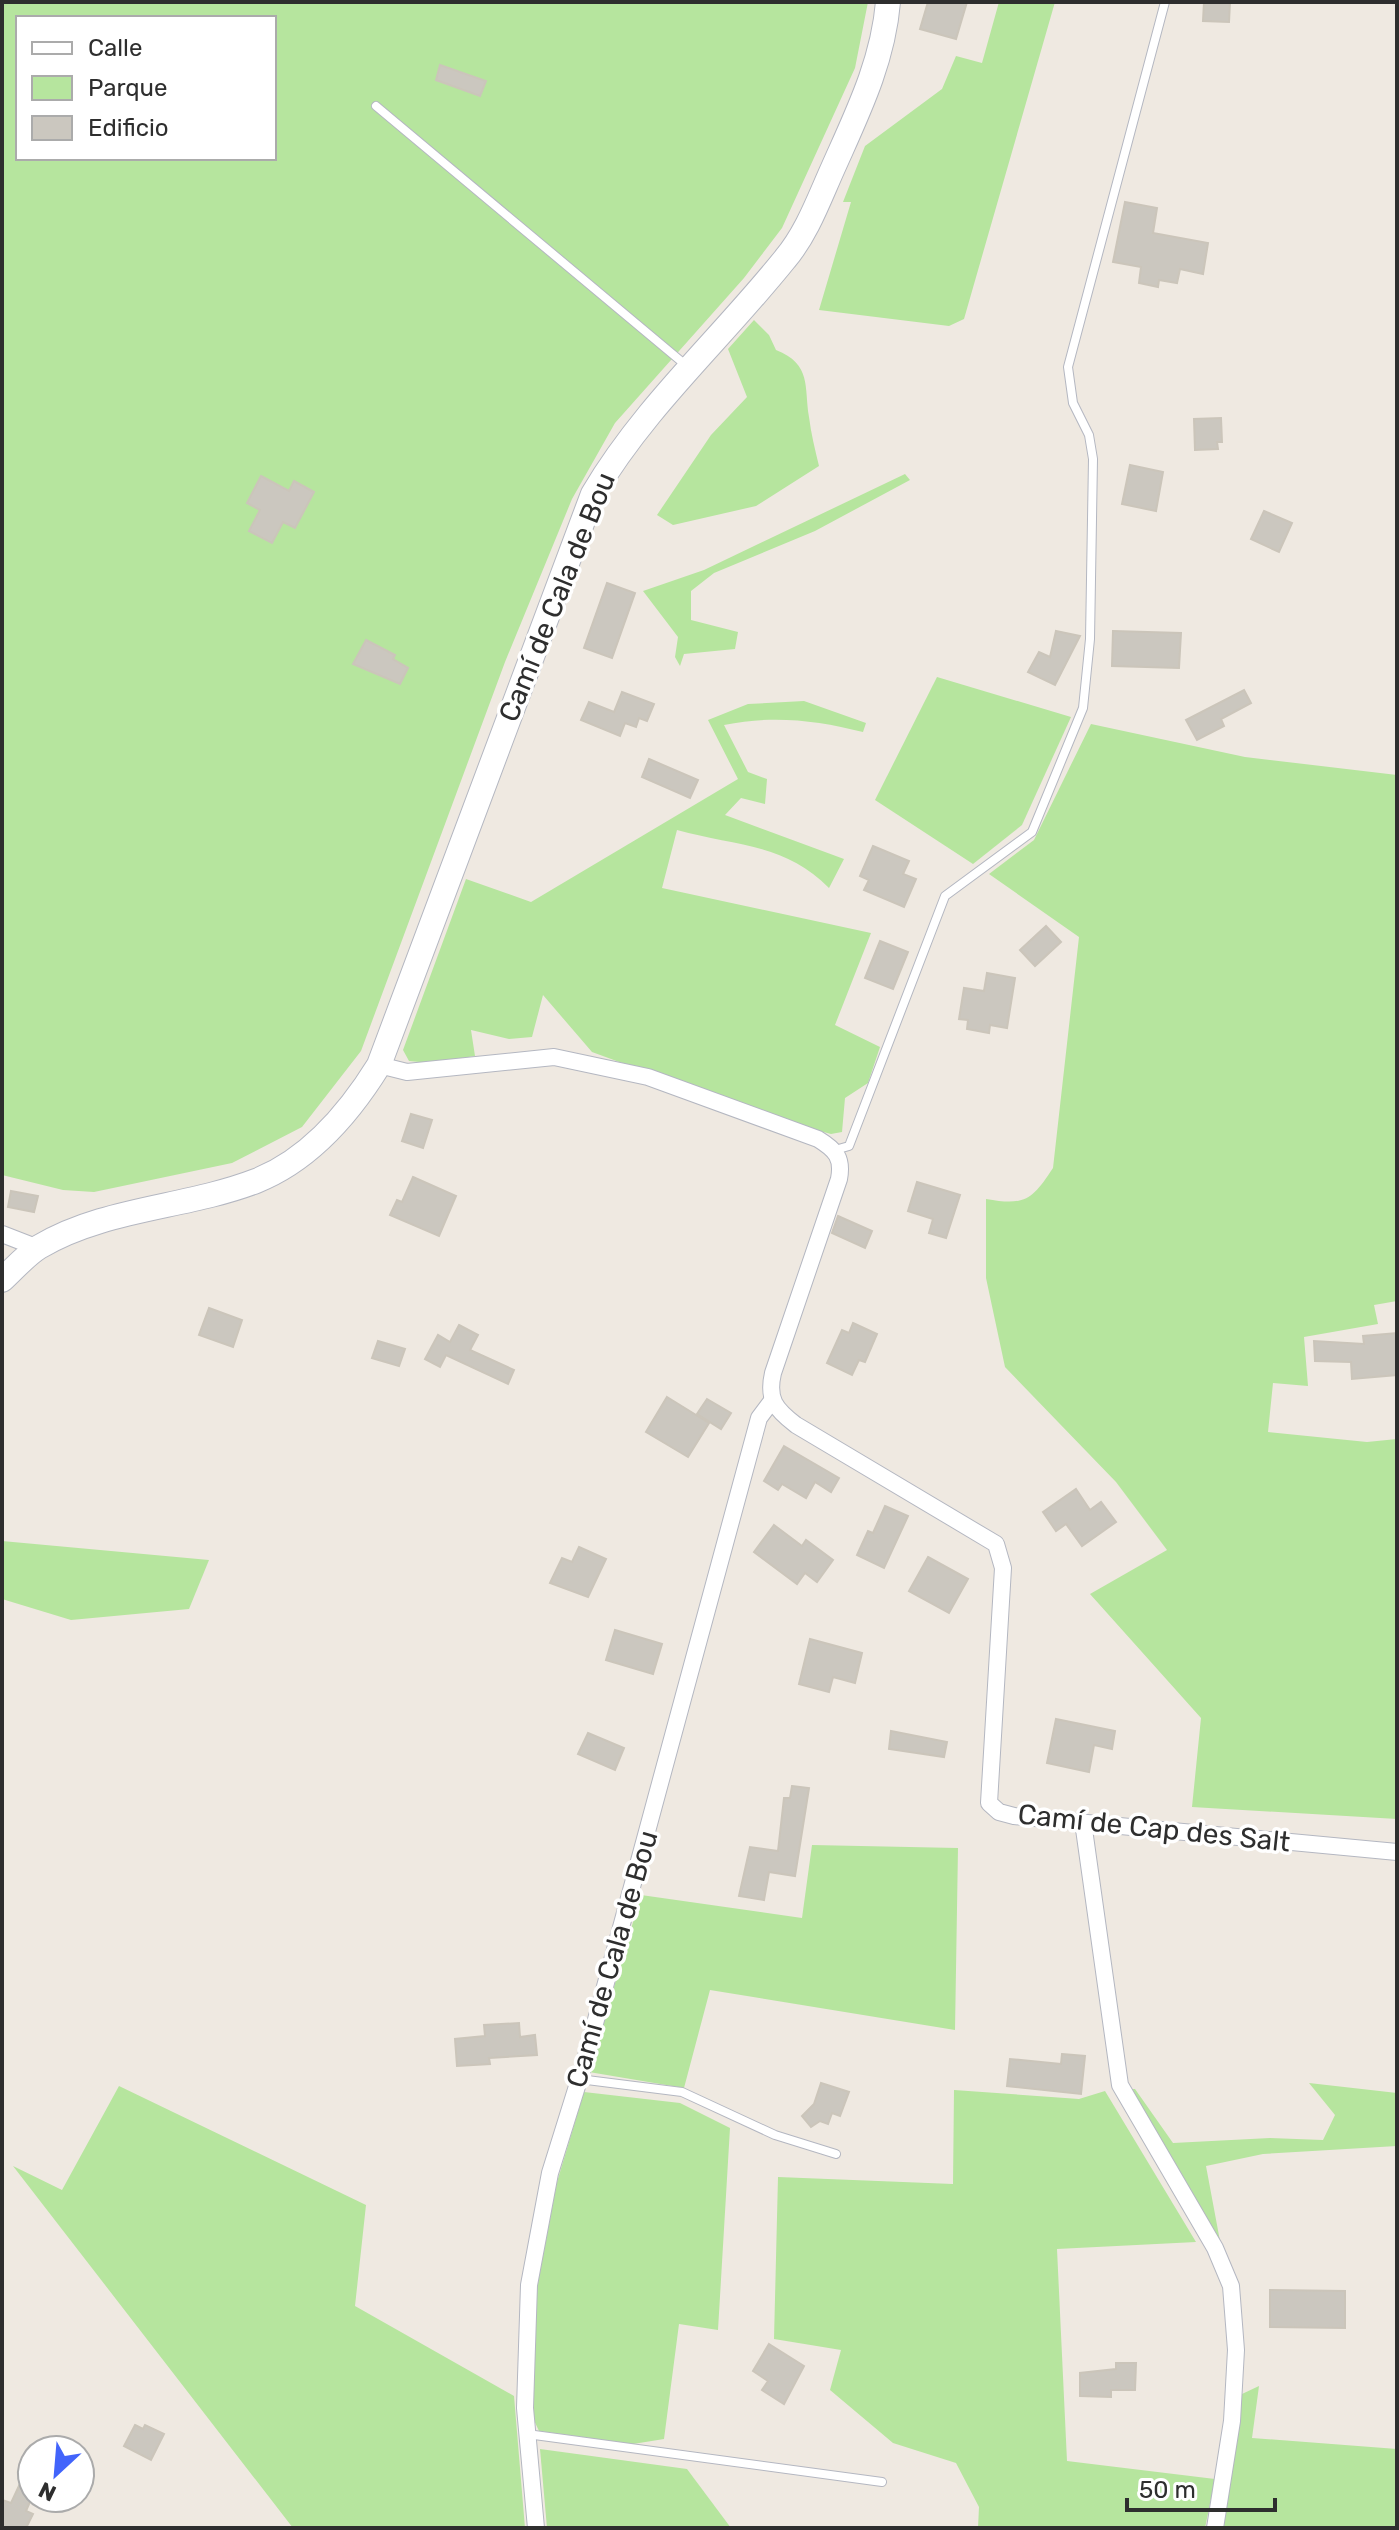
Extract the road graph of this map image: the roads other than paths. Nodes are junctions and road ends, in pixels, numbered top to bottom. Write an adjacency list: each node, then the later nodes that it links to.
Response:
1 (888, 2): 4 (street, Camí de Cala de Bou)
2 (1165, 2): 6 (lane)
3 (376, 106): 4 (lane)
4 (689, 368): 5 (street, Camí de Cala de Bou)
5 (379, 1065): 6 (street); 8 (street)
6 (835, 1150): 10 (street)
7 (2, 1234): 8 (street)
8 (38, 1248): 9 (street)
9 (2, 1280)
10 (771, 1402): 11 (street, Camí de Cap des Salt); 13 (street, Camí de Cala de Bou)
11 (1083, 1822): 12 (street, Camí de Cap des Salt); 18 (street)
12 (1397, 1852)
13 (579, 2079): 14 (lane); 15 (street, Camí de Cala de Bou)
14 (836, 2154)
15 (527, 2434): 16 (lane); 17 (street, Camí de Cala de Bou)
16 (882, 2482)
17 (536, 2528)
18 (1215, 2528)

